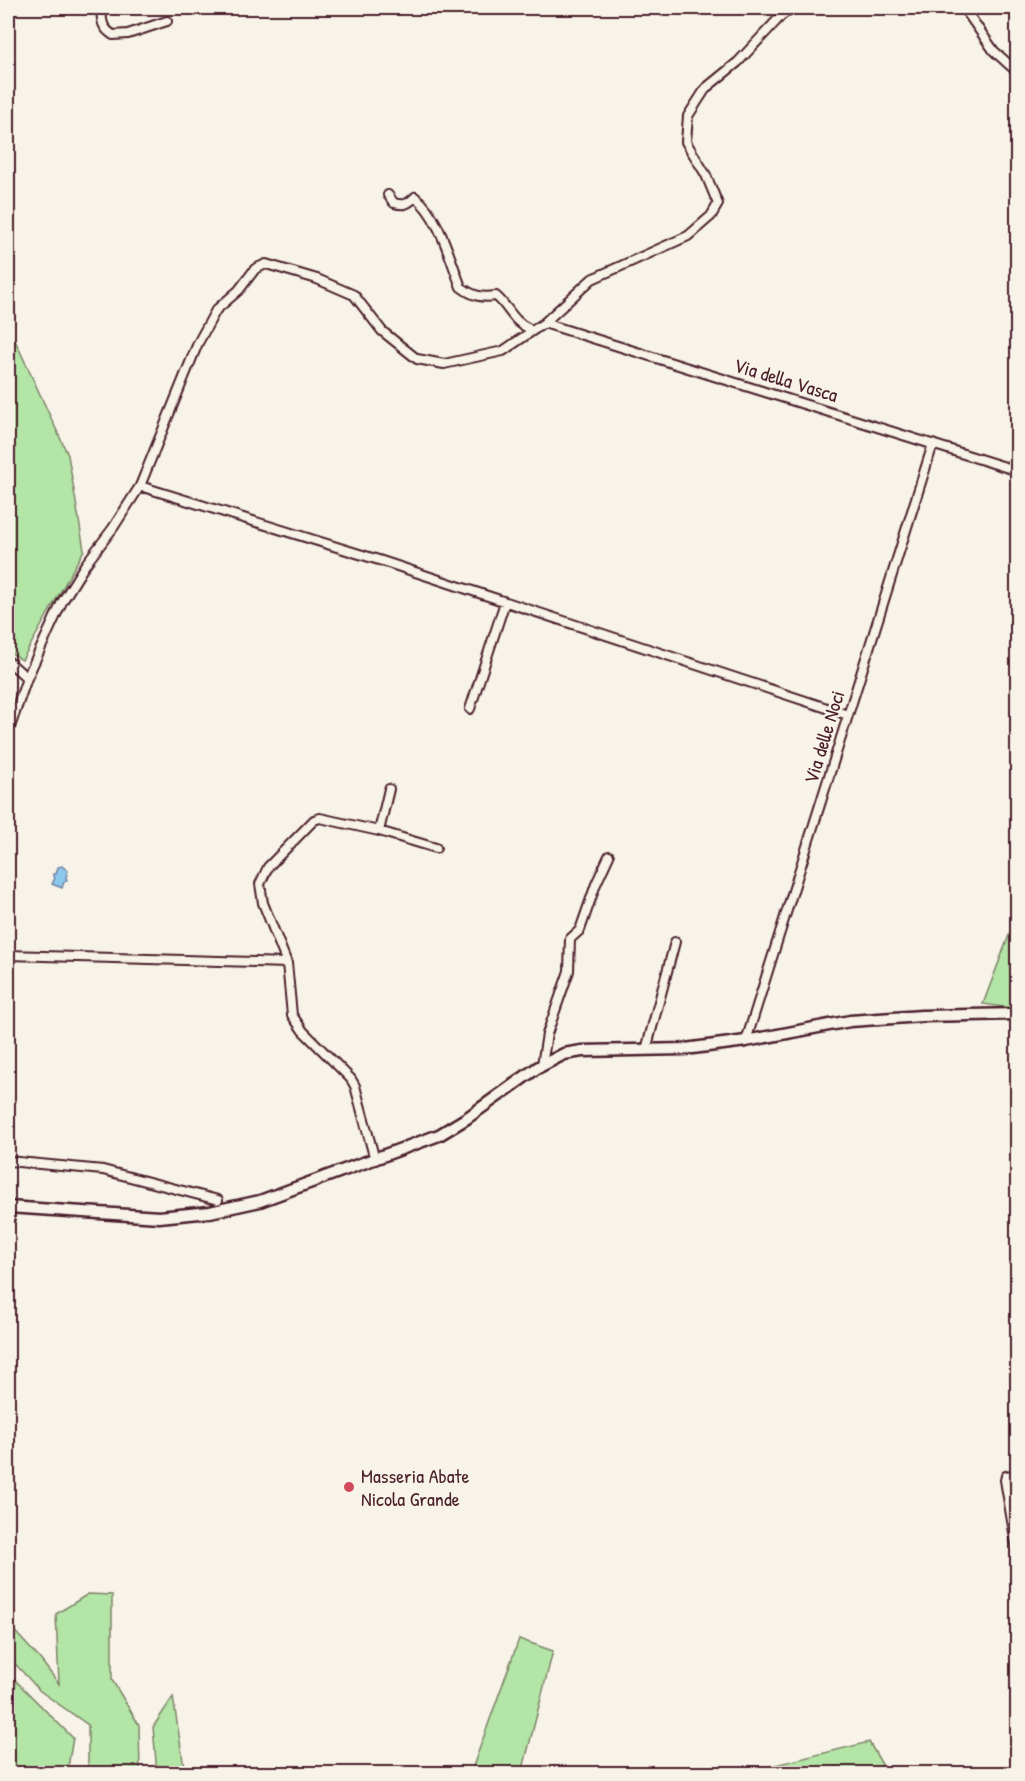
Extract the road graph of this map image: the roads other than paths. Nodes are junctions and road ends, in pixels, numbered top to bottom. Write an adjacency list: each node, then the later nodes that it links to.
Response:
1 (101, 8): 4 (street)
2 (792, 8): 7 (street)
3 (964, 8): 5 (street)
4 (167, 21)
5 (1017, 69)
6 (388, 195): 8 (street)
7 (544, 323): 8 (street); 9 (street, Via della Vasca)
8 (530, 332): 11 (street)
9 (933, 444): 10 (street, Via della Vasca); 16 (street, Via delle Noci)
10 (1017, 471)
11 (140, 486): 12 (street); 14 (street)
12 (505, 602): 15 (street); 16 (street)
13 (8, 661): 14 (street)
14 (27, 678): 17 (street)
15 (470, 709)
16 (849, 715): 26 (street, Via delle Noci)
17 (8, 733)
18 (389, 789): 19 (street)
19 (379, 831): 20 (street); 24 (street)
20 (436, 848)
21 (609, 856): 28 (street)
22 (675, 942): 27 (street)
23 (8, 955): 24 (street)
24 (286, 963): 29 (street)
25 (1017, 1014): 26 (main road)
26 (746, 1041): 27 (main road)
27 (646, 1050): 28 (main road)
28 (542, 1065): 29 (main road)
29 (375, 1160): 34 (main road)
30 (8, 1161): 31 (street)
31 (207, 1198): 32 (street); 34 (street)
32 (218, 1200)
33 (8, 1207): 34 (main road)
34 (210, 1212)
35 (1017, 1474): 36 (street)
36 (1017, 1556)

